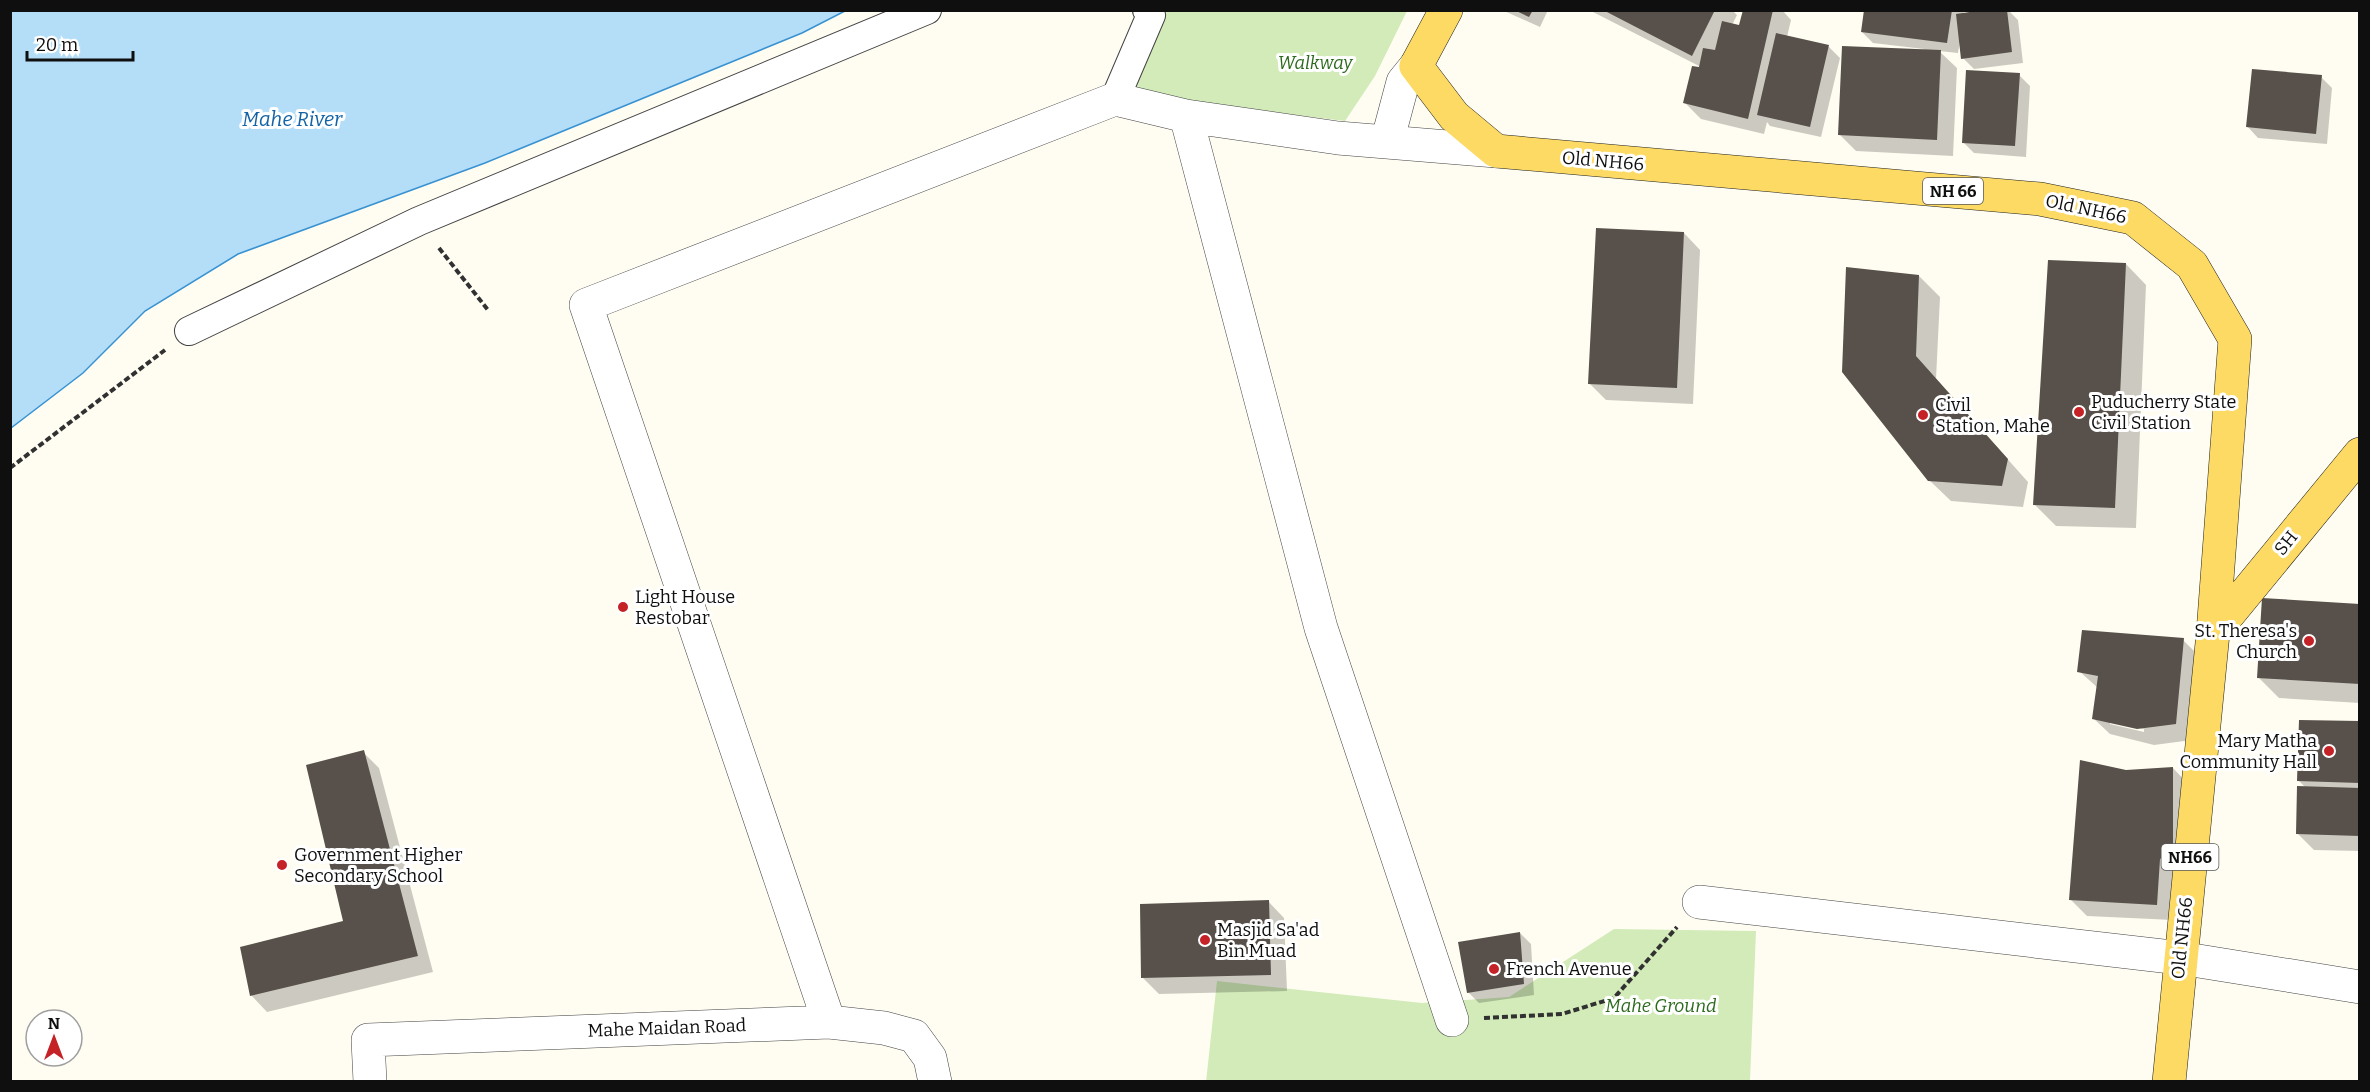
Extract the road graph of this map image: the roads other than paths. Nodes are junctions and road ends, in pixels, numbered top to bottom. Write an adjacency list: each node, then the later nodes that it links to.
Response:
1 (927, 10): 9 (street)
2 (1147, 10): 5 (street)
3 (1446, 10): 4 (main road)
4 (1416, 66): 7 (street); 8 (main road)
5 (1115, 99): 6 (street); 16 (street)
6 (1186, 116): 7 (street); 15 (street)
7 (1387, 142): 8 (street)
8 (1496, 151): 11 (main road, Old NH66 / NH 66)
9 (189, 331)
10 (2360, 454): 11 (main road, SH)
11 (2213, 633): 13 (main road, Old NH66 / NH66)
12 (1700, 902): 13 (street)
13 (2180, 958): 14 (street); 19 (main road, Old NH66 / NH66)
14 (2360, 987)
15 (1452, 1020)
16 (829, 1022): 17 (street, Mahe Maidan Road); 18 (street, Mahe Maidan Road)
17 (369, 1082)
18 (935, 1082)
19 (2169, 1082)

